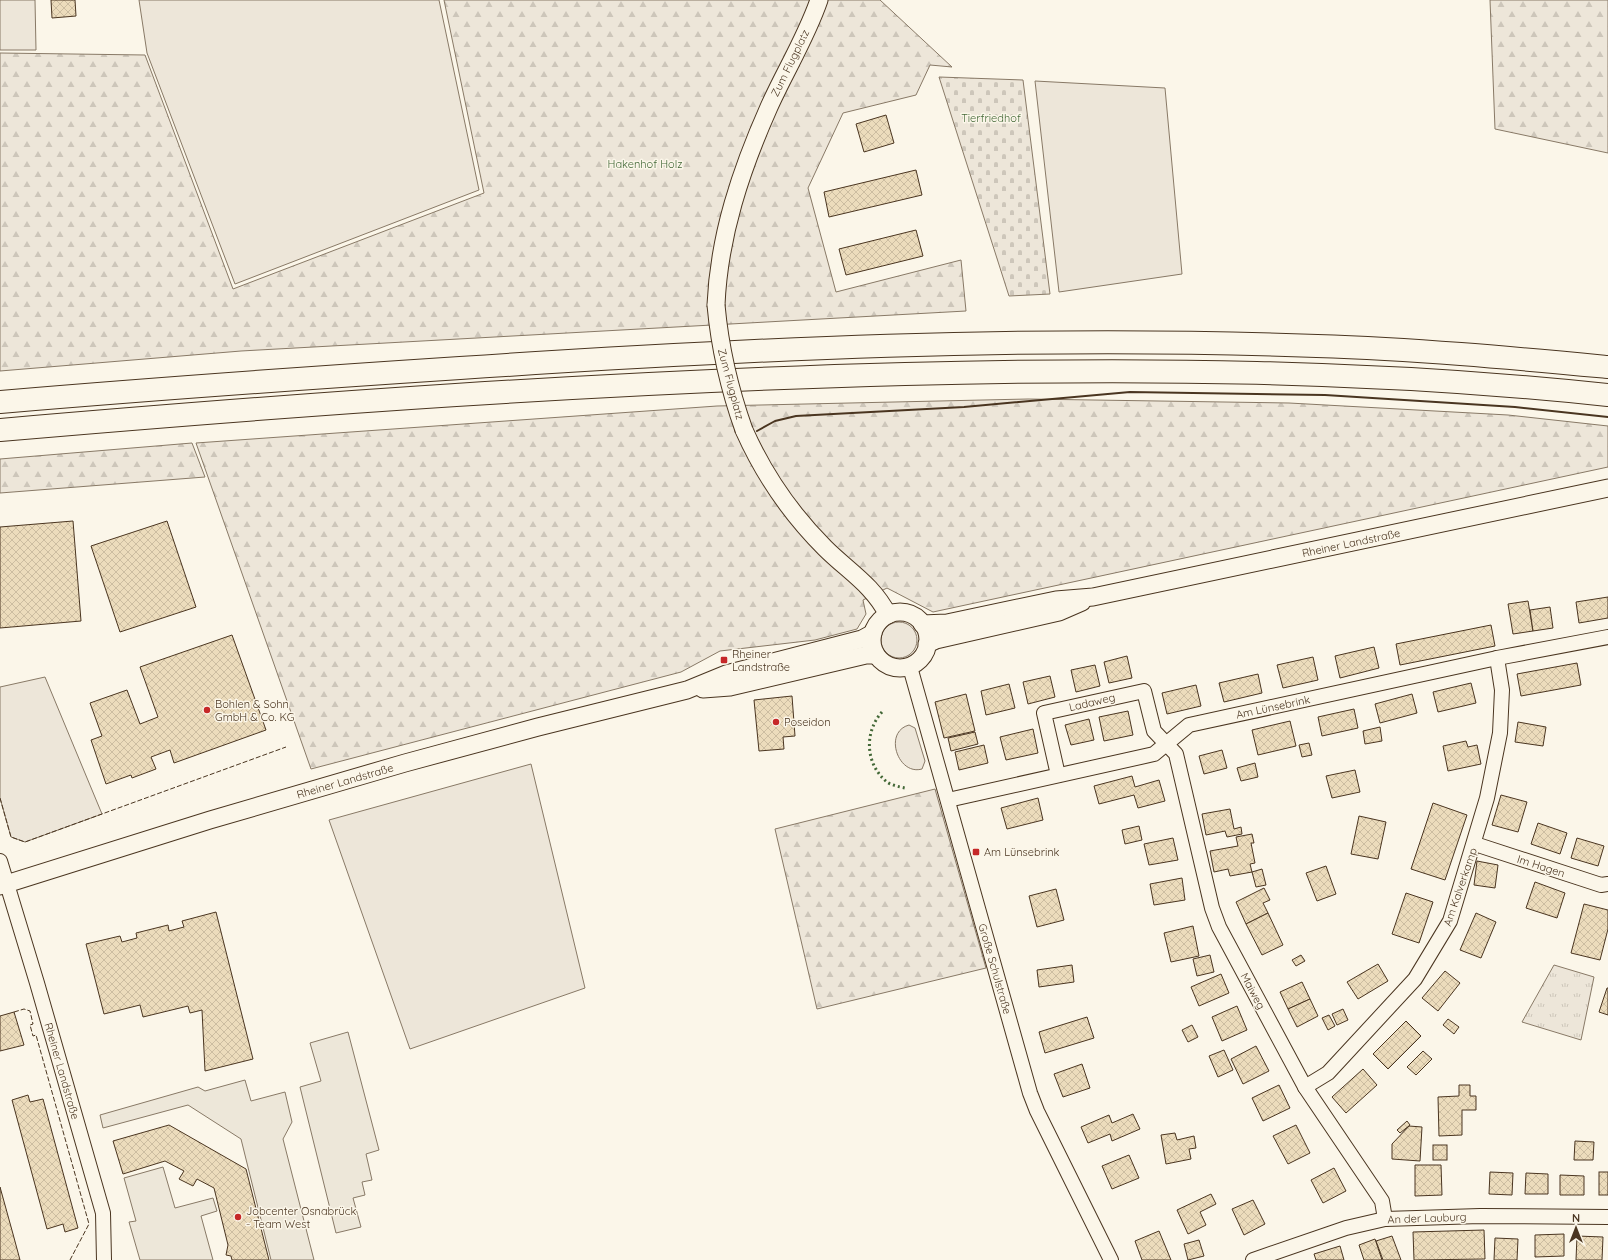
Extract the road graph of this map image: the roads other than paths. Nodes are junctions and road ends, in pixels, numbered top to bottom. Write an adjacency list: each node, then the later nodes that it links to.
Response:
1 (819, 0): 8 (street, Zum Flugplatz, bridge)
2 (1608, 367): 4 (highway)
3 (1608, 395): 5 (highway)
4 (0, 402)
5 (0, 430)
6 (1608, 488): 7 (street, Rheiner Landstraße)
7 (1093, 598): 9 (street, Rheiner Landstraße); 12 (street, Rheiner Landstraße)
8 (888, 615): 9 (street); 10 (street)
9 (922, 624): 12 (street)
10 (873, 633): 13 (street); 16 (street, Rheiner Landstraße)
11 (1608, 637): 14 (street, Am Lünsebrink)
12 (927, 644): 15 (street)
13 (876, 655): 15 (street); 16 (street, Rheiner Landstraße)
14 (1497, 658): 17 (street, Am Lünsebrink); 20 (street, Am Kalverkamp)
15 (910, 667): 19 (street, Große Schulstraße)
16 (687, 690): 23 (street, Rheiner Landstraße)
17 (1167, 743): 18 (street, Am Lünsebrink); 18 (street, Ladaweg); 24 (street, Maiweg)
18 (1058, 775): 19 (street, Am Lünsebrink)
19 (948, 800): 28 (street, Große Schulstraße)
20 (1475, 844): 22 (street, Im Hagen); 24 (street, Am Kalverkamp)
21 (0, 861): 23 (street)
22 (1608, 884)
23 (4, 885): 27 (street, Rheiner Landstraße)
24 (1305, 1087): 26 (street, Maiweg)
25 (1608, 1217): 26 (street, An der Lauburg)
26 (1385, 1219): 29 (street, An der Lauburg)
27 (104, 1260)
28 (1111, 1260)
29 (1253, 1260)

